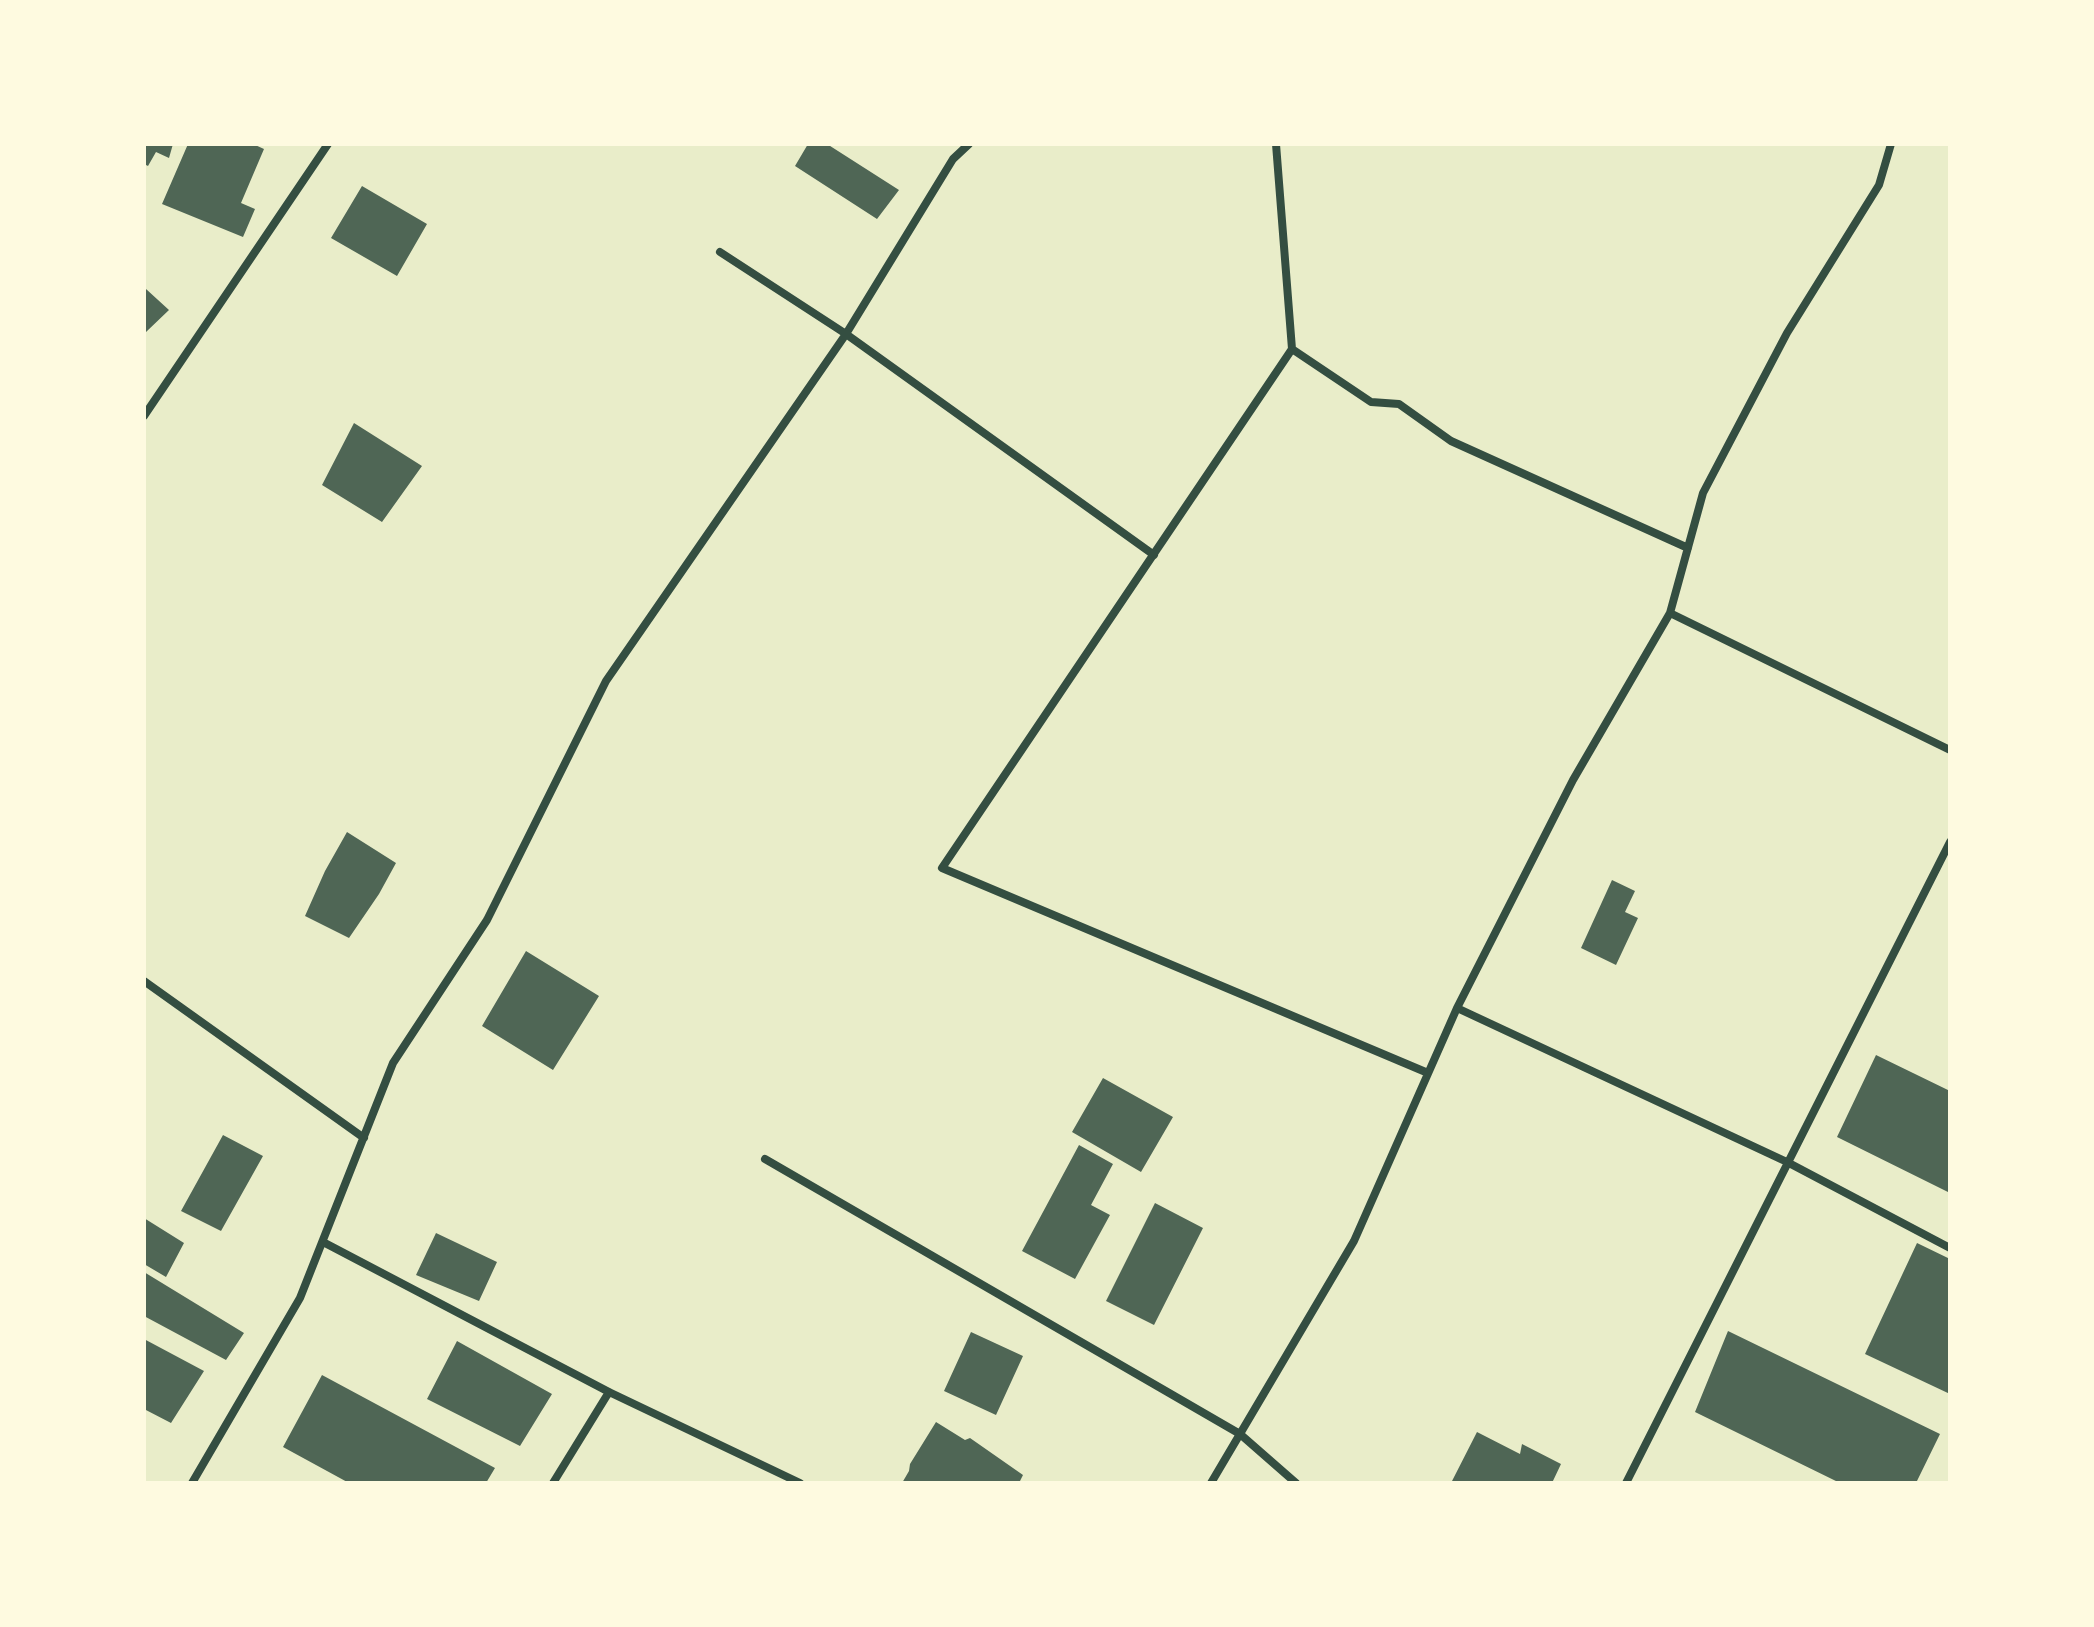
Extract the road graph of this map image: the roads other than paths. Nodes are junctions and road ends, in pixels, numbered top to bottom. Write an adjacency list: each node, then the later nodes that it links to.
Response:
1 (328, 144): 8 (street)
2 (969, 144): 6 (street)
3 (1276, 144): 7 (street)
4 (1891, 144): 9 (street)
5 (720, 252): 6 (street)
6 (846, 334): 10 (street); 17 (street)
7 (1292, 349): 9 (street); 10 (street)
8 (144, 416)
9 (1688, 548): 11 (street)
10 (1154, 555): 16 (street)
11 (1670, 613): 12 (street); 15 (street)
12 (1950, 750)
13 (1950, 842): 19 (street)
14 (144, 981): 17 (street)
15 (1457, 1008): 16 (street); 19 (street)
16 (1428, 1073): 23 (street)
17 (364, 1138): 20 (street)
18 (765, 1159): 23 (street)
19 (1787, 1162): 21 (street); 29 (street)
20 (323, 1242): 22 (street); 24 (street)
21 (1950, 1248)
22 (609, 1392): 25 (street); 26 (street)
23 (1240, 1434): 27 (street); 28 (street)
24 (192, 1483)
25 (553, 1483)
26 (800, 1483)
27 (1211, 1483)
28 (1296, 1483)
29 (1626, 1483)

